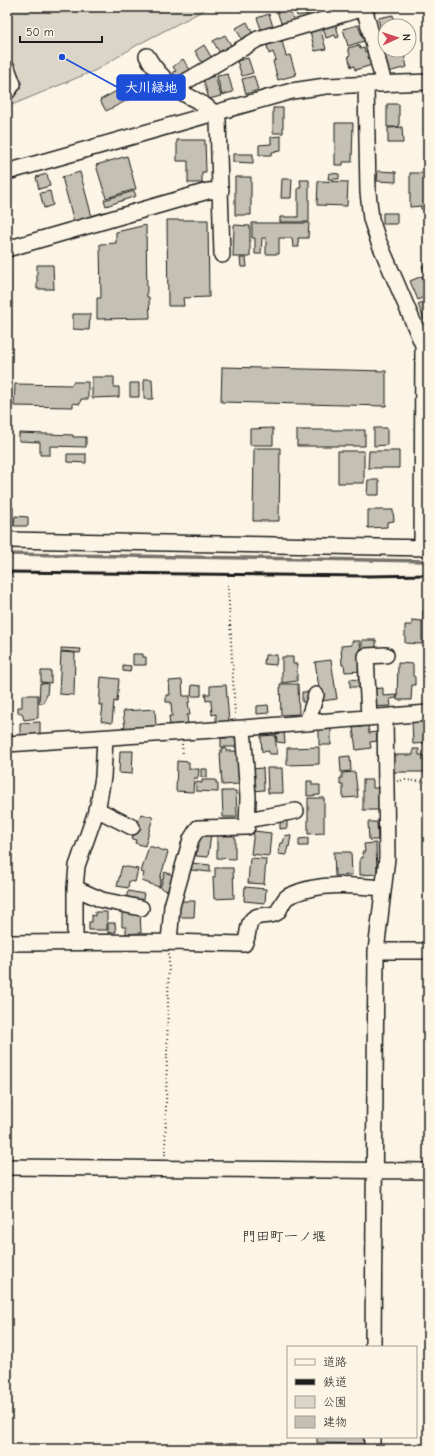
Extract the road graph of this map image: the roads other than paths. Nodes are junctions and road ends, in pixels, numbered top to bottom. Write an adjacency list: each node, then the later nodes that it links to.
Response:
1 (364, 8): 5 (street); 7 (street)
2 (147, 56): 7 (street)
3 (7, 68): 8 (street)
4 (428, 82): 5 (street)
5 (384, 84): 6 (street)
6 (366, 85): 9 (street); 14 (street)
7 (177, 89): 9 (street)
8 (7, 92)
9 (215, 113): 10 (street); 11 (street)
10 (7, 172)
11 (221, 190): 12 (street); 13 (street)
12 (7, 249)
13 (222, 255)
14 (425, 344): 16 (street)
15 (7, 540): 16 (street)
16 (425, 548)
17 (386, 655): 21 (street)
18 (316, 695): 22 (street)
19 (428, 713): 20 (street)
20 (386, 717): 21 (street); 31 (street)
21 (369, 718): 22 (street)
22 (307, 723): 23 (street)
23 (239, 728): 24 (street); 28 (street)
24 (105, 738): 25 (street); 26 (street)
25 (7, 744)
26 (96, 810): 29 (street); 30 (street)
27 (296, 811): 28 (street)
28 (247, 820): 35 (street)
29 (132, 827)
30 (75, 888): 32 (street); 34 (street)
31 (383, 888): 35 (street); 36 (street)
32 (141, 908)
33 (7, 942): 34 (street)
34 (75, 942): 35 (street)
35 (169, 942)
36 (376, 951): 37 (street); 39 (street)
37 (428, 951)
38 (7, 1167): 39 (street)
39 (375, 1170): 40 (street); 41 (street)
40 (428, 1171)
41 (373, 1346)
42 (372, 1438): 43 (street)
43 (372, 1449)

